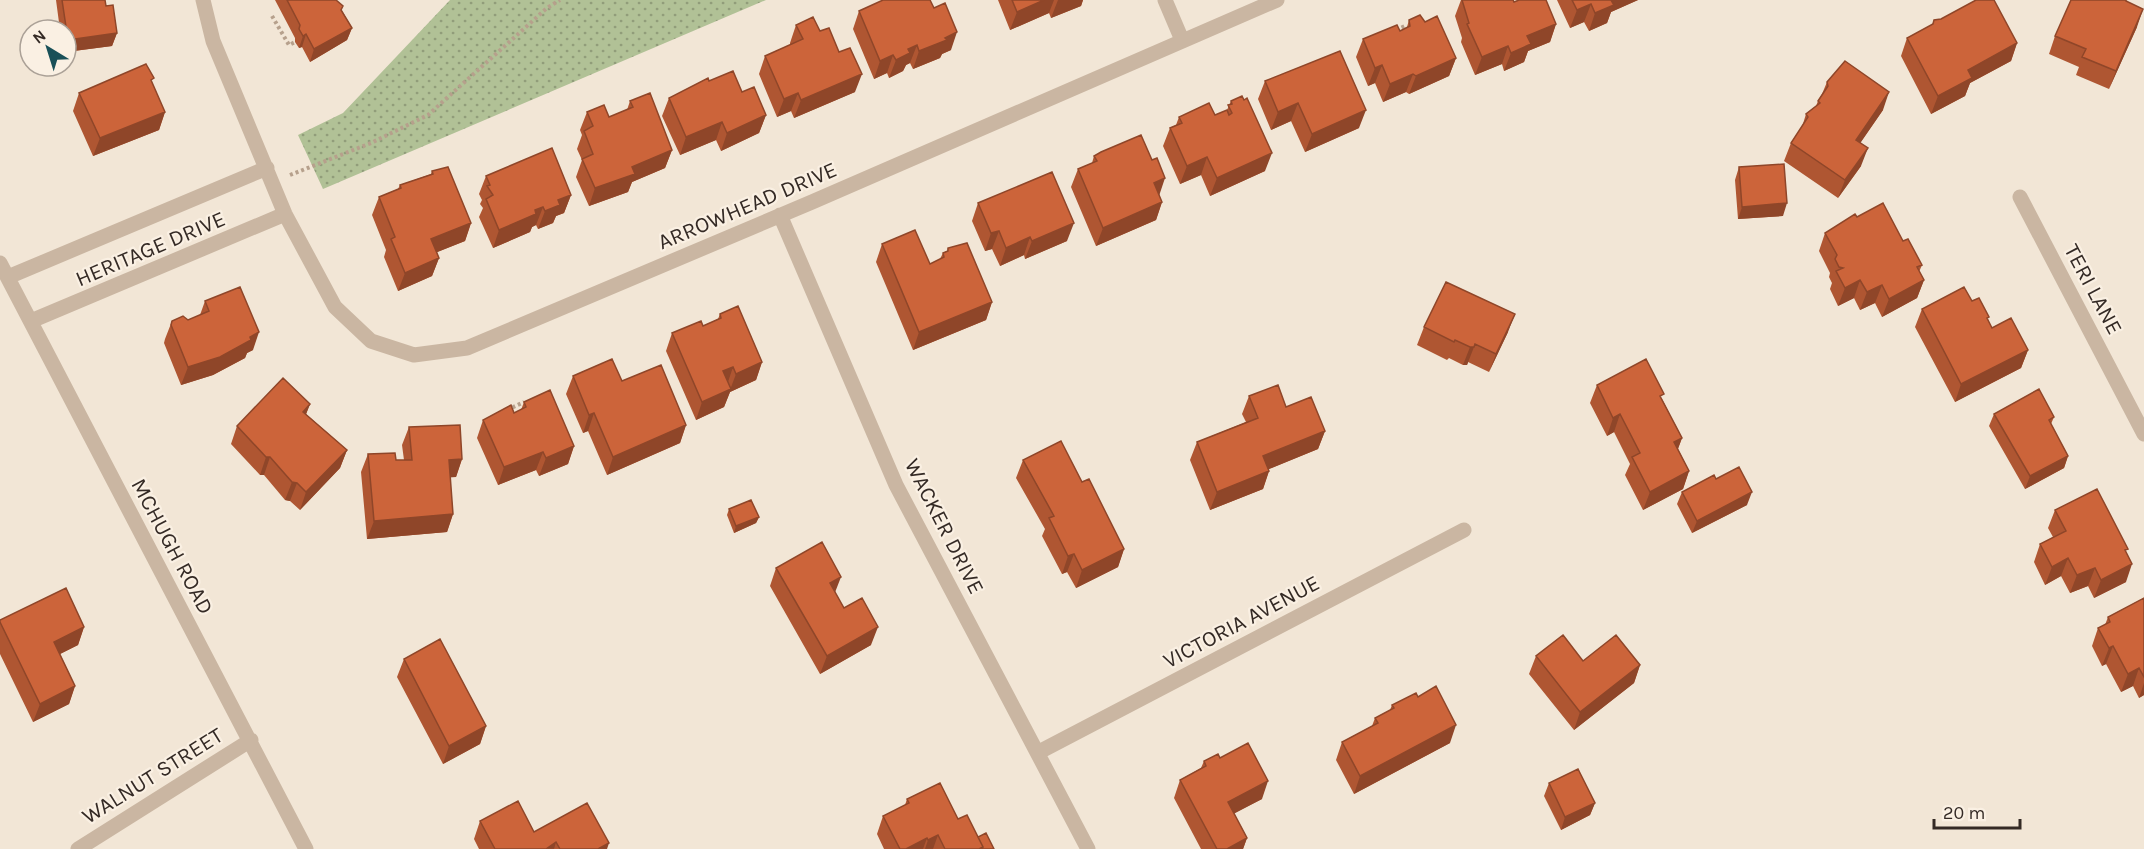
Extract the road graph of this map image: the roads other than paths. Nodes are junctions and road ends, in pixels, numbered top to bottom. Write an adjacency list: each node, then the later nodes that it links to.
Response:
1 (203, 0): 5 (street, ARROWHEAD DRIVE)
2 (1165, 0): 4 (street)
3 (1277, 0): 4 (street, ARROWHEAD DRIVE)
4 (1182, 40): 8 (street, ARROWHEAD DRIVE)
5 (267, 168): 7 (street, ARROWHEAD DRIVE); 10 (street)
6 (2020, 197): 12 (street, TERI LANE)
7 (285, 214): 8 (street, ARROWHEAD DRIVE); 11 (street, HERITAGE DRIVE)
8 (780, 215): 15 (street, WACKER DRIVE)
9 (0, 263): 10 (street, MCHUGH ROAD)
10 (8, 277): 11 (street, MCHUGH ROAD)
11 (32, 321): 14 (street, MCHUGH ROAD)
12 (2144, 434)
13 (1464, 531): 15 (street, VICTORIA AVENUE)
14 (251, 740): 16 (street, WALNUT STREET); 17 (street, MCHUGH ROAD)
15 (1039, 752): 18 (street, WACKER DRIVE)
16 (78, 849)
17 (306, 849)
18 (1088, 849)

